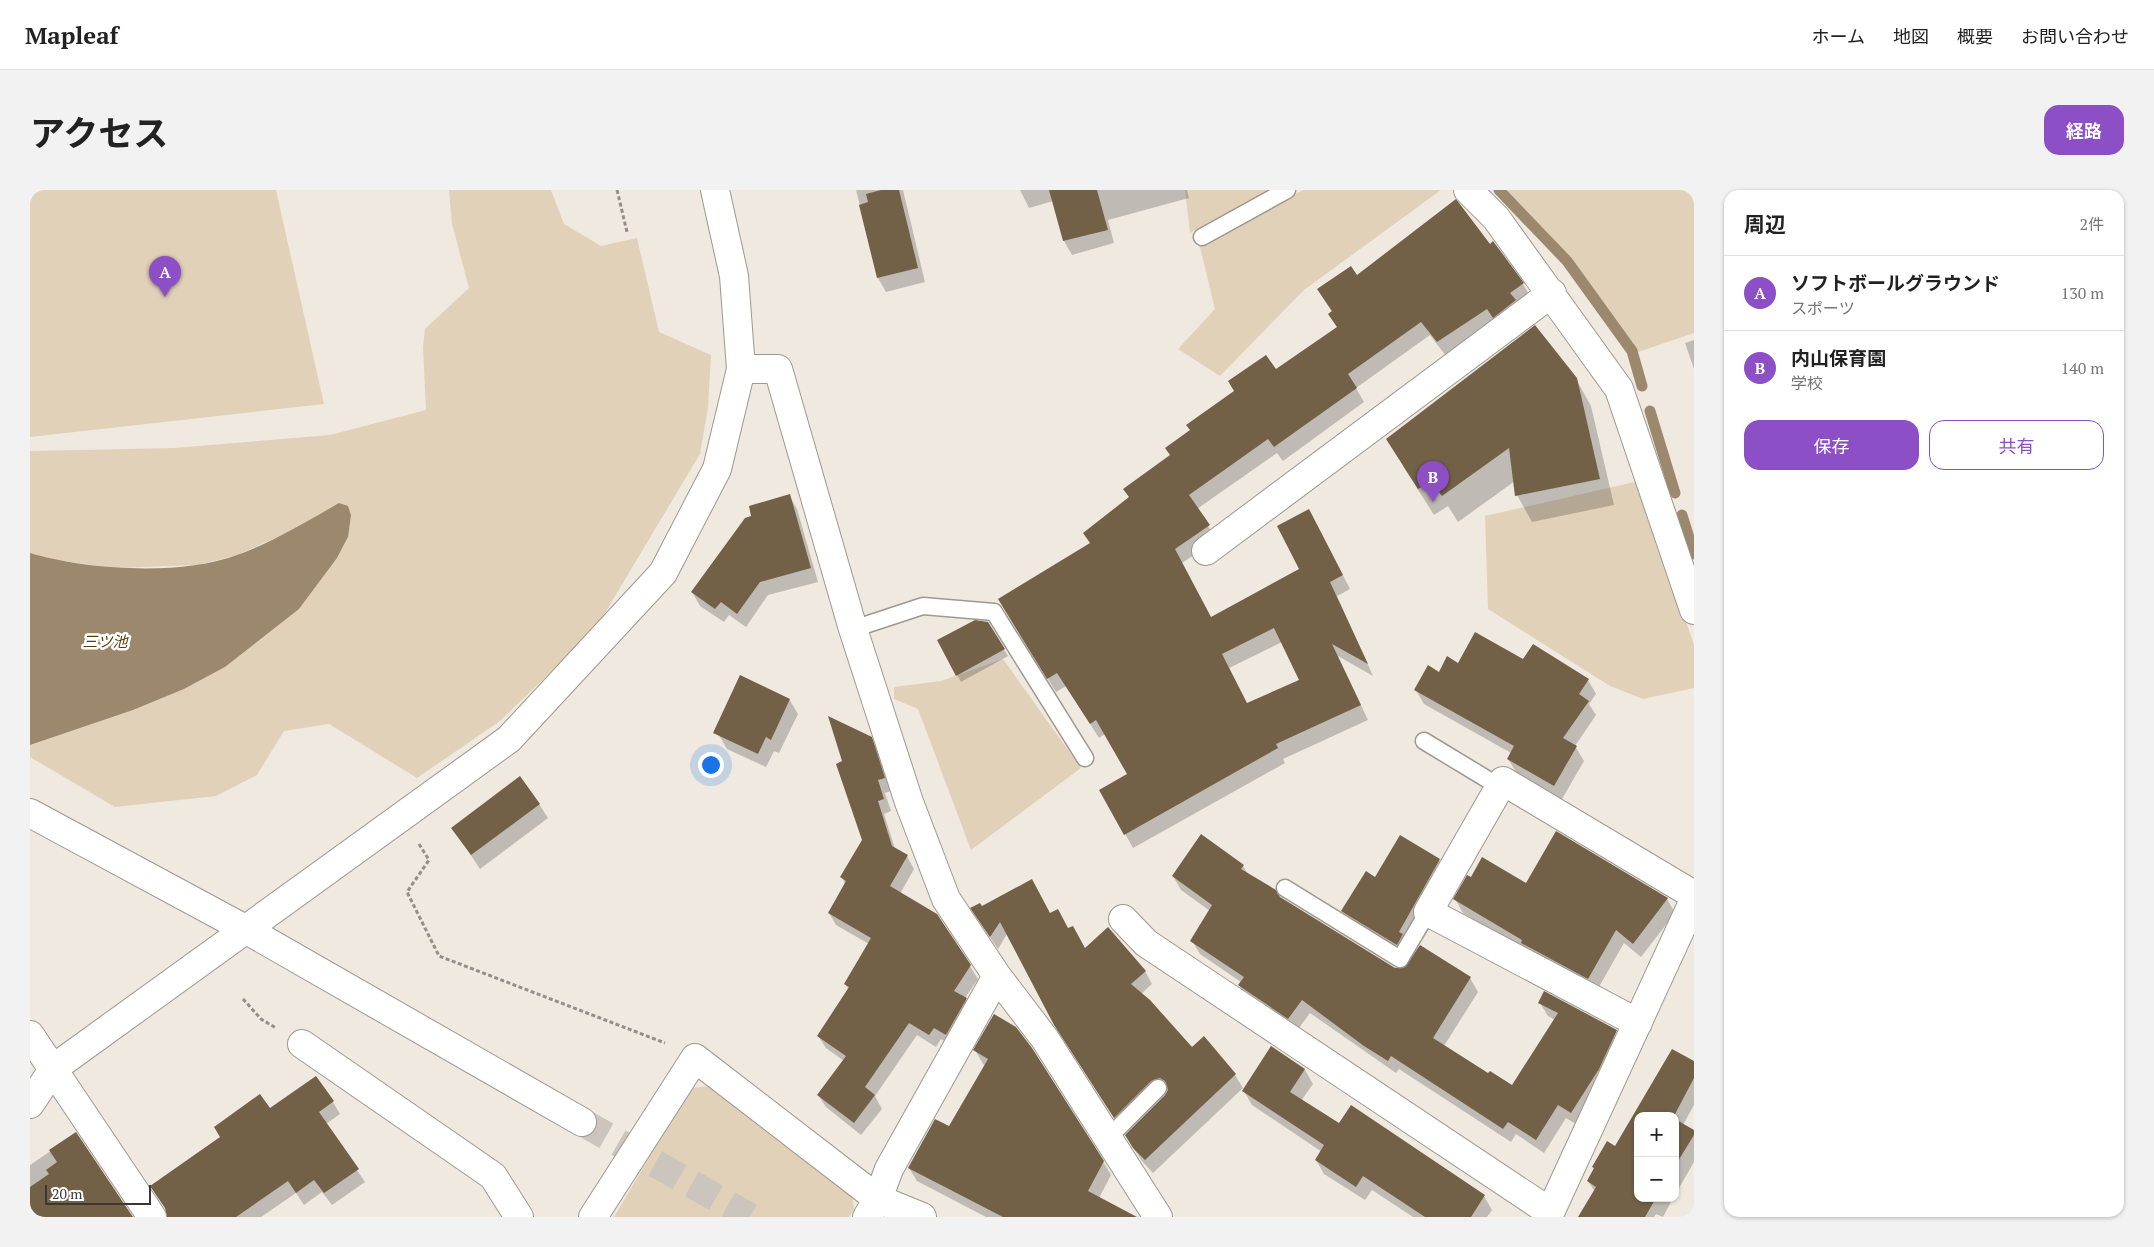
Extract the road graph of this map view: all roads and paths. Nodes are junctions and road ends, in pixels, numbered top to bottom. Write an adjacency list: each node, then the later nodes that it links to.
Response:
1 (616, 190): 5 (path)
2 (715, 190): 8 (street)
3 (1287, 190): 6 (lane)
4 (1468, 190): 7 (street)
5 (627, 232)
6 (1202, 237)
7 (1552, 293): 9 (street); 10 (street)
8 (741, 369): 11 (street); 22 (street)
9 (1206, 551)
10 (1694, 610)
11 (854, 629): 13 (lane); 23 (street)
12 (1424, 741): 14 (lane)
13 (1085, 758)
14 (1500, 787): 18 (street); 20 (street)
15 (38, 818): 22 (street)
16 (416, 840): 29 (path)
17 (1284, 888): 20 (lane)
18 (1694, 895)
19 (1694, 900): 26 (street)
20 (1428, 912): 26 (street)
21 (1123, 919): 36 (street)
22 (247, 930): 30 (street); 33 (street)
23 (997, 976): 34 (street); 35 (street)
24 (242, 1000): 25 (path)
25 (261, 1019)
26 (1638, 1023): 36 (street)
27 (30, 1035): 30 (street)
28 (302, 1044): 38 (street)
29 (694, 1058): 35 (street); 39 (street)
30 (54, 1068): 32 (street); 37 (street)
31 (1158, 1088): 34 (lane)
32 (30, 1104)
33 (582, 1122)
34 (1108, 1138): 41 (street)
35 (872, 1208): 40 (street)
36 (1549, 1214)
37 (146, 1215)
38 (519, 1217)
39 (593, 1217)
40 (922, 1217)
41 (1158, 1217)

